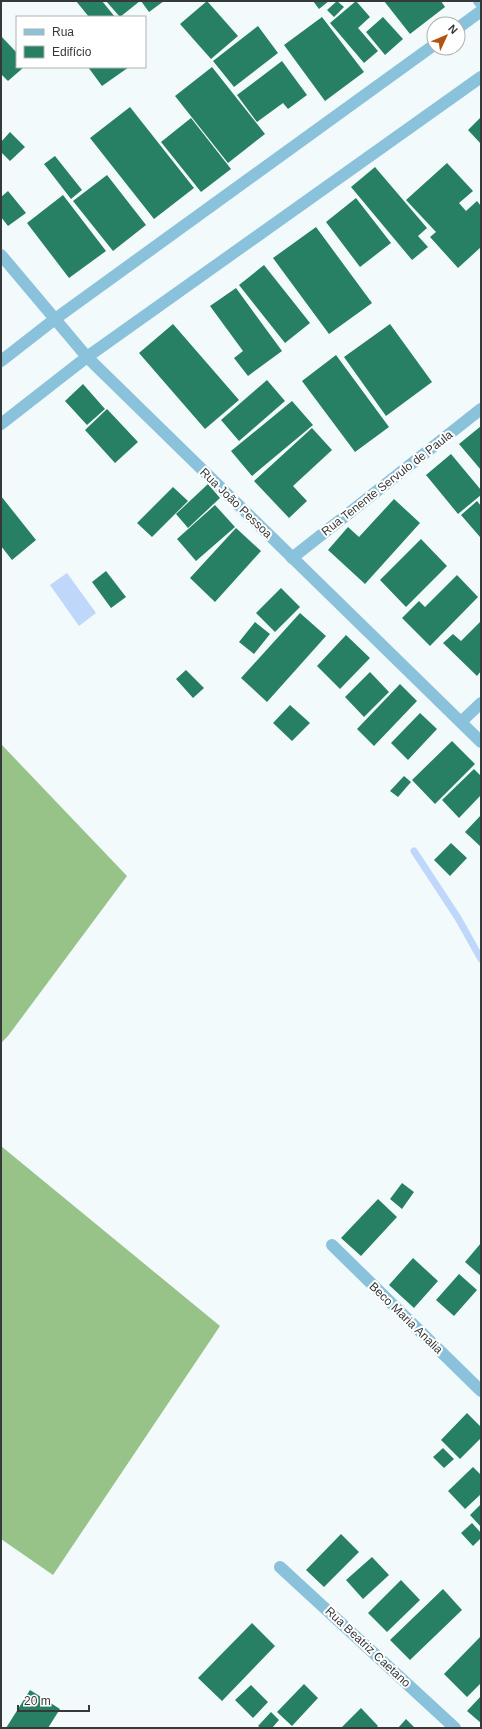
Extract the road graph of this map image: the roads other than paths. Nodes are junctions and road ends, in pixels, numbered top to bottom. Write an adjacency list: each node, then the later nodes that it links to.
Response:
1 (481, 11): 2 (street)
2 (466, 22)
3 (426, 51): 6 (street)
4 (481, 77): 7 (street)
5 (1, 255): 6 (street, Rua João Pessoa)
6 (55, 319): 7 (street, Rua João Pessoa); 8 (street)
7 (87, 357): 10 (street); 11 (street, Rua João Pessoa)
8 (1, 361)
9 (481, 409): 11 (street, Rua Tenente Servulo de Paula)
10 (1, 424)
11 (292, 558): 13 (street, Rua João Pessoa)
12 (481, 703): 13 (street)
13 (461, 722): 14 (street, Rua João Pessoa)
14 (481, 742)
15 (332, 1245): 16 (street, Beco Maria Analia)
16 (481, 1391)
17 (280, 1567): 18 (street, Rua Beatriz Caetano)
18 (455, 1728)

